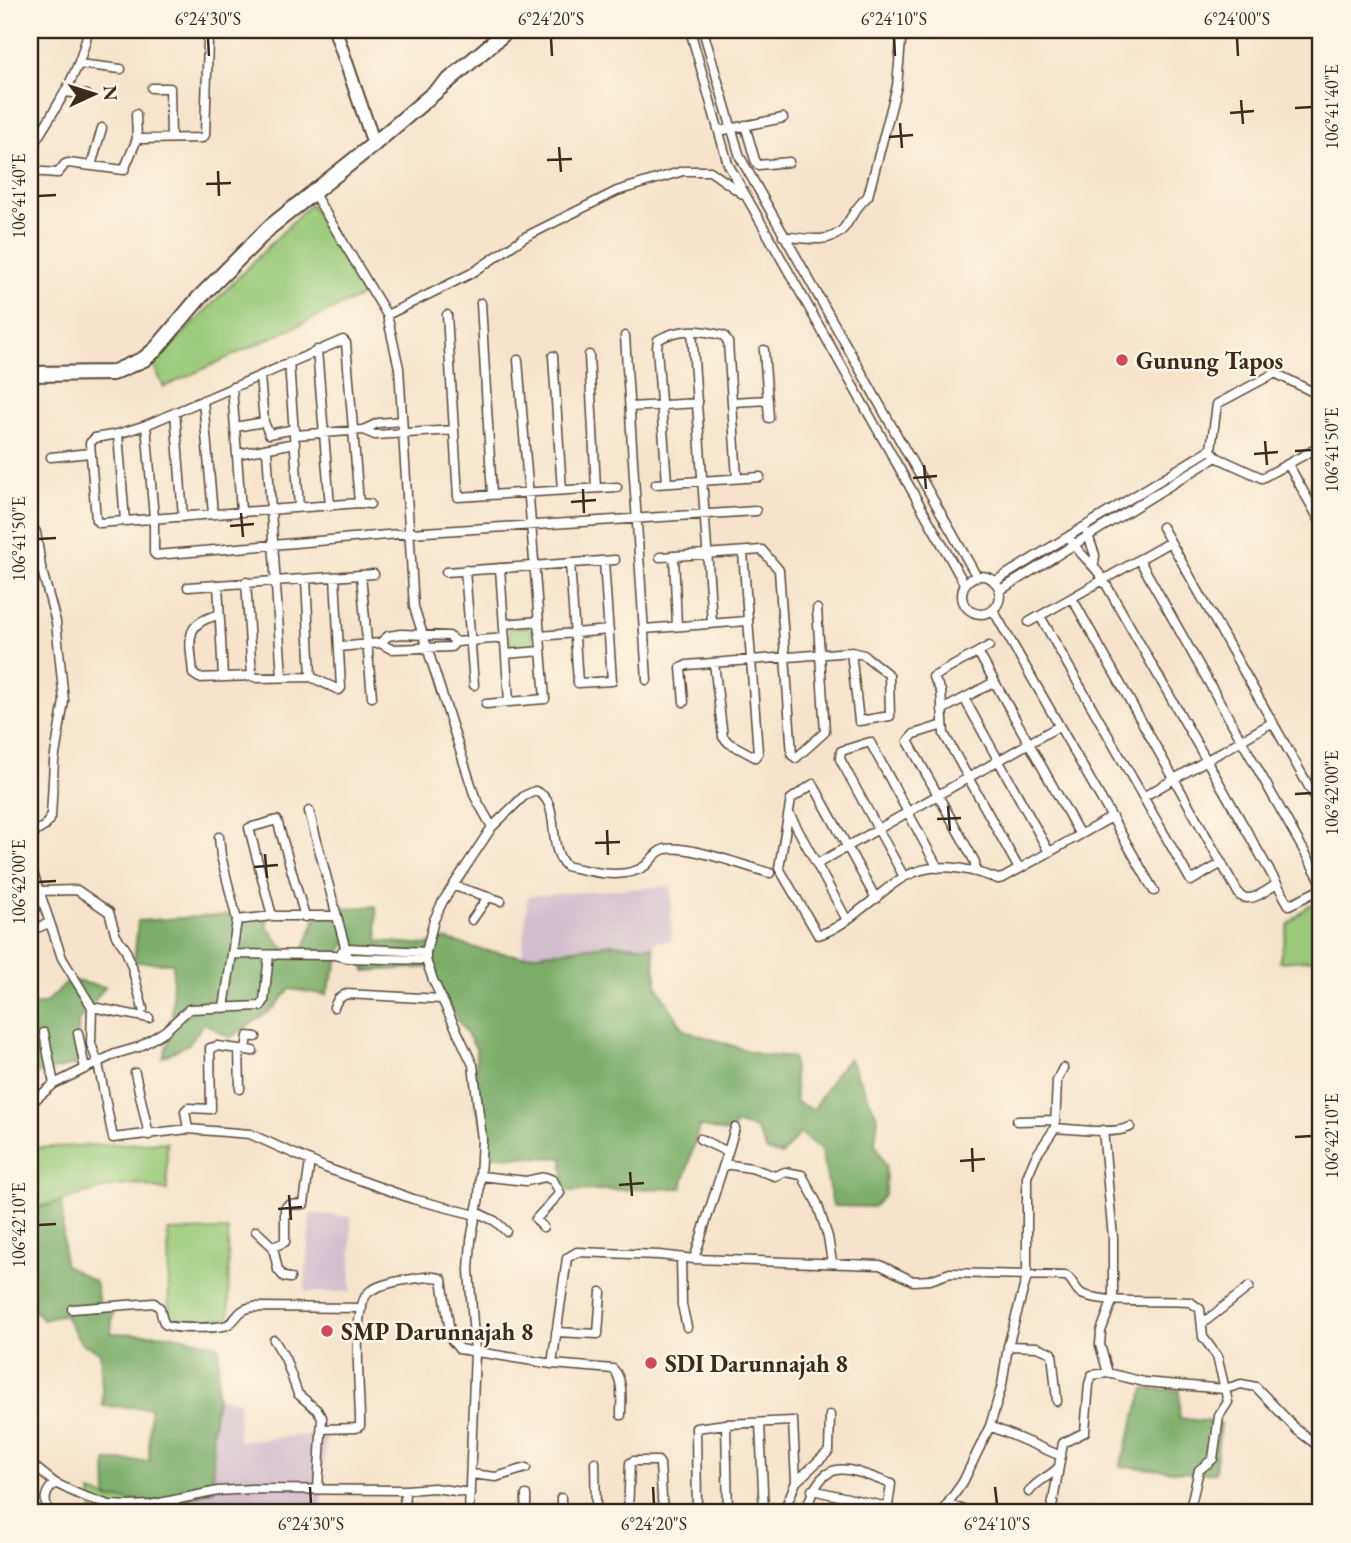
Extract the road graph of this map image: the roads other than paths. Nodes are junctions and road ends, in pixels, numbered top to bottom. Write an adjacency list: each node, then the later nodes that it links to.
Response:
1 (88, 30): 8 (street)
2 (335, 30): 21 (street)
3 (508, 30): 21 (main road)
4 (690, 30): 18 (street)
5 (703, 30): 17 (street)
6 (902, 30): 28 (street)
7 (208, 40): 19 (street)
8 (79, 64): 9 (street); 11 (street)
9 (121, 69)
10 (152, 88): 19 (street)
11 (66, 92): 12 (street); 22 (street)
12 (87, 95)
13 (136, 114): 20 (street)
14 (783, 118): 15 (street)
15 (744, 125): 17 (street); 23 (street)
16 (102, 128): 24 (street)
17 (731, 128): 18 (street); 28 (street)
18 (719, 131): 27 (street)
19 (171, 138): 20 (street)
20 (137, 139): 24 (street)
21 (374, 144): 26 (main road)
22 (30, 150)
23 (789, 162)
24 (91, 166): 25 (street)
25 (30, 172)
26 (313, 191): 32 (street); 42 (main road)
27 (746, 196): 30 (street); 32 (street)
28 (783, 236): 29 (street)
29 (806, 276): 30 (street); 119 (street)
30 (797, 284): 126 (street)
31 (481, 303): 80 (street)
32 (385, 312): 54 (street)
33 (447, 315): 58 (street)
34 (692, 331): 48 (street); 49 (street); 50 (street)
35 (625, 336): 51 (street)
36 (317, 350): 41 (street); 59 (street); 60 (street)
37 (764, 350): 47 (street)
38 (589, 355): 77 (street)
39 (553, 356): 78 (street)
40 (518, 360): 79 (street)
41 (289, 362): 43 (street); 64 (street)
42 (30, 374)
43 (260, 376): 44 (street); 55 (street)
44 (232, 387): 46 (street); 57 (street)
45 (1321, 396): 67 (street)
46 (203, 400): 52 (street); 88 (street)
47 (768, 400): 48 (street); 53 (street)
48 (733, 402): 72 (street)
49 (698, 403): 50 (street); 73 (street)
50 (663, 405): 51 (street); 74 (street)
51 (630, 407): 91 (street)
52 (175, 412): 56 (street); 90 (street)
53 (769, 418)
54 (402, 421): 59 (street); 61 (street)
55 (264, 422): 57 (street); 64 (street)
56 (146, 425): 63 (street); 92 (street)
57 (234, 427): 68 (street)
58 (454, 430): 61 (street); 80 (street)
59 (358, 431): 60 (street); 61 (street); 81 (street)
60 (325, 432): 64 (street); 83 (street)
61 (402, 433): 99 (street)
62 (1321, 433): 70 (street)
63 (118, 434): 66 (street); 93 (street)
64 (295, 436): 65 (street); 84 (street)
65 (267, 450): 68 (street); 85 (street)
66 (90, 453): 69 (street); 93 (street)
67 (1213, 453): 70 (street); 98 (street)
68 (238, 454): 86 (street)
69 (51, 457)
70 (1288, 464): 94 (street)
71 (761, 477): 72 (street)
72 (737, 478): 73 (street)
73 (702, 481): 74 (street); 89 (street)
74 (667, 483): 75 (street)
75 (656, 484)
76 (617, 487): 77 (street)
77 (596, 488): 78 (street)
78 (562, 491): 79 (street)
79 (528, 493): 80 (street); 96 (street)
80 (492, 495)
81 (359, 503): 82 (street); 83 (street)
82 (370, 505)
83 (330, 506): 84 (street)
84 (299, 508): 85 (street)
85 (270, 509): 86 (street); 102 (street)
86 (241, 511): 88 (street)
87 (755, 511): 89 (street)
88 (213, 514): 90 (street)
89 (704, 514): 91 (street); 104 (street)
90 (183, 517): 92 (street)
91 (637, 517): 96 (street); 140 (street)
92 (154, 518): 93 (street); 102 (street)
93 (125, 521)
94 (1321, 523)
95 (30, 525): 192 (street)
96 (530, 525): 99 (street); 112 (street)
97 (1161, 527): 101 (street)
98 (1086, 531): 100 (street); 111 (street)
99 (410, 533): 102 (street); 143 (street)
100 (1071, 540): 111 (street); 124 (street); 128 (street)
101 (1170, 542): 107 (street); 174 (street)
102 (273, 544): 123 (street)
103 (743, 552): 104 (street); 135 (street); 158 (street)
104 (707, 554): 105 (street); 136 (street)
105 (674, 556): 106 (street); 139 (street)
106 (660, 557)
107 (1139, 559): 121 (street); 177 (street)
108 (615, 560): 109 (street)
109 (604, 561): 110 (street); 141 (street)
110 (570, 563): 112 (street); 142 (street)
111 (1094, 564): 121 (street)
112 (534, 566): 113 (street); 134 (street)
113 (500, 568): 114 (street); 138 (street)
114 (465, 570): 115 (street); 146 (street)
115 (446, 572)
116 (374, 574): 117 (street)
117 (361, 575): 118 (street); 149 (street)
118 (335, 577): 120 (street); 150 (street)
119 (977, 577): 124 (street); 126 (street)
120 (306, 579): 123 (street); 164 (street)
121 (1103, 579): 129 (street); 180 (street)
122 (246, 582): 123 (street); 125 (street); 161 (street)
123 (276, 582): 163 (street)
124 (994, 582): 128 (street)
125 (218, 585): 127 (street); 132 (street)
126 (965, 585): 131 (street)
127 (188, 587)
128 (999, 591): 131 (street)
129 (1072, 598): 133 (street); 182 (street)
130 (817, 609): 157 (street)
131 (993, 610): 176 (street)
132 (219, 615): 162 (street); 162 (street)
133 (1040, 616): 137 (street); 184 (street)
134 (539, 621): 138 (street); 144 (street)
135 (747, 621): 136 (street); 159 (street)
136 (712, 622): 139 (street)
137 (1029, 622)
138 (504, 624): 145 (street)
139 (677, 626): 140 (street)
140 (644, 629): 165 (street)
141 (609, 630): 142 (street); 142 (street)
142 (575, 633): 144 (street)
143 (421, 635): 147 (street); 148 (street); 152 (street)
144 (540, 636): 153 (street)
145 (505, 638): 146 (street); 156 (street)
146 (471, 640): 147 (street); 167 (street)
147 (456, 642): 152 (street)
148 (380, 643): 149 (street); 152 (street)
149 (367, 644): 150 (street); 168 (street)
150 (339, 646): 164 (street)
151 (989, 646): 155 (street)
152 (426, 648): 190 (street)
153 (541, 651): 156 (street); 170 (street)
154 (851, 652): 154 (street); 157 (street)
155 (978, 652): 166 (street); 173 (street)
156 (506, 654): 170 (street)
157 (820, 654): 158 (street); 158 (street)
158 (784, 657): 159 (street)
159 (751, 660): 160 (street); 160 (street)
160 (714, 663): 171 (street)
161 (252, 676): 162 (street); 163 (street)
162 (223, 677)
163 (282, 677): 164 (street)
164 (313, 678)
165 (647, 680)
166 (994, 682): 169 (street); 178 (street)
167 (474, 685)
168 (372, 697)
169 (964, 698): 173 (street); 179 (street)
170 (509, 702): 172 (street)
171 (684, 702)
172 (486, 704)
173 (942, 710): 175 (street)
174 (1273, 722): 177 (street); 185 (street)
175 (943, 724): 181 (street); 183 (street)
176 (1059, 726): 178 (street); 189 (street)
177 (1241, 741): 180 (street); 205 (street)
178 (1028, 743): 179 (street); 193 (street)
179 (999, 760): 181 (street); 196 (street)
180 (1208, 760): 182 (street); 206 (street)
181 (968, 778): 183 (street); 201 (street)
182 (1174, 779): 184 (street); 197 (street)
183 (938, 795): 187 (street); 202 (street)
184 (1143, 797): 197 (street)
185 (1321, 808)
186 (309, 811): 215 (street)
187 (908, 812): 191 (street); 191 (street); 200 (street)
188 (790, 815): 195 (street); 199 (street); 219 (street)
189 (1112, 817): 193 (street); 210 (street)
190 (492, 827): 203 (street); 207 (street)
191 (878, 829): 195 (street); 204 (street)
192 (30, 835)
193 (1080, 835): 196 (street)
194 (219, 837): 217 (street)
195 (847, 847): 199 (street); 212 (street)
196 (1049, 852): 201 (street)
197 (1222, 863): 206 (street)
198 (30, 864): 209 (street)
199 (817, 864): 219 (street)
200 (938, 868): 202 (street); 204 (street)
201 (1019, 869): 202 (street)
202 (975, 870)
203 (770, 873)
204 (904, 877): 212 (street)
205 (1321, 881)
206 (1277, 884): 208 (street)
207 (454, 886): 211 (street); 225 (street)
208 (1321, 889)
209 (39, 891): 220 (street); 230 (street)
210 (1154, 891)
211 (488, 897): 213 (street); 218 (street)
212 (876, 899): 219 (street)
213 (501, 901)
214 (272, 916): 216 (street); 216 (street); 217 (street)
215 (336, 916): 216 (street); 222 (street)
216 (305, 917)
217 (237, 920): 223 (street)
218 (471, 920)
219 (848, 920)
220 (48, 923): 221 (street); 227 (street)
221 (30, 931)
222 (348, 953): 224 (street); 225 (street)
223 (232, 954): 224 (street); 229 (street)
224 (269, 955): 229 (street)
225 (426, 956): 226 (street)
226 (441, 999): 228 (street); 254 (street)
227 (92, 1007): 231 (street); 236 (street)
228 (334, 1007)
229 (224, 1008): 236 (street)
230 (143, 1009)
231 (149, 1018)
232 (78, 1032): 238 (street)
233 (44, 1033): 240 (street)
234 (256, 1037): 235 (street)
235 (246, 1050): 241 (street); 247 (street)
236 (98, 1063): 238 (street); 249 (street)
237 (1063, 1068): 244 (street)
238 (85, 1069): 240 (street)
239 (135, 1073): 249 (street)
240 (54, 1084): 242 (street)
241 (240, 1089)
242 (30, 1104)
243 (1017, 1121): 244 (street)
244 (1055, 1124): 248 (street); 263 (street)
245 (1130, 1127): 248 (street)
246 (735, 1128): 251 (street)
247 (188, 1129): 249 (street); 252 (street)
248 (1103, 1130): 267 (street)
249 (149, 1135)
250 (700, 1139): 251 (street)
251 (728, 1152): 253 (street)
252 (310, 1161): 255 (street); 259 (street)
253 (724, 1164): 261 (street); 262 (street)
254 (481, 1177): 255 (street); 256 (street)
255 (476, 1214): 258 (street); 275 (street)
256 (543, 1227)
257 (256, 1231): 259 (street)
258 (506, 1231)
259 (273, 1247): 264 (street)
260 (681, 1258): 261 (street); 271 (street); 272 (street)
261 (694, 1259): 262 (street)
262 (832, 1262): 263 (street)
263 (1027, 1276): 267 (street); 274 (street)
264 (290, 1278)
265 (1249, 1287): 270 (street)
266 (601, 1292): 272 (street)
267 (1113, 1299): 270 (street); 277 (street)
268 (362, 1308): 269 (street); 275 (street); 285 (street)
269 (72, 1309)
270 (1203, 1323): 278 (street)
271 (687, 1327)
272 (556, 1332): 276 (street)
273 (274, 1340): 285 (street)
274 (1008, 1346): 279 (street); 284 (street)
275 (475, 1351): 276 (street); 292 (street)
276 (552, 1364): 280 (street)
277 (1108, 1373): 278 (street); 287 (street)
278 (1224, 1389): 286 (street); 322 (street)
279 (1057, 1401)
280 (621, 1415)
281 (830, 1415): 293 (street)
282 (760, 1423): 283 (street); 293 (street); 314 (street)
283 (726, 1424): 312 (street); 313 (street)
284 (990, 1426): 287 (street); 302 (street)
285 (322, 1429): 295 (street)
286 (1321, 1448)
287 (1060, 1456): 291 (street)
288 (595, 1462): 309 (street)
289 (30, 1467): 294 (street)
290 (526, 1468): 292 (street)
291 (1058, 1468): 298 (street); 321 (street)
292 (471, 1474): 299 (street)
293 (796, 1482): 316 (street)
294 (55, 1483): 295 (street); 304 (street)
295 (318, 1489): 296 (street)
296 (405, 1490): 299 (street); 305 (street)
297 (812, 1490): 303 (street); 303 (street); 318 (street)
298 (1029, 1492)
299 (470, 1493): 306 (street)
300 (526, 1495): 307 (street)
301 (561, 1498): 308 (street)
302 (949, 1504): 319 (street); 320 (street)
303 (887, 1510)
304 (48, 1513)
305 (404, 1513)
306 (469, 1513)
307 (526, 1513)
308 (561, 1513)
309 (596, 1513)
310 (628, 1513): 311 (street)
311 (663, 1513)
312 (697, 1513)
313 (728, 1513)
314 (764, 1513)
315 (777, 1513): 316 (street)
316 (783, 1513): 317 (street)
317 (791, 1513)
318 (805, 1513)
319 (941, 1513)
320 (973, 1513)
321 (1051, 1513)
322 (1189, 1513)

